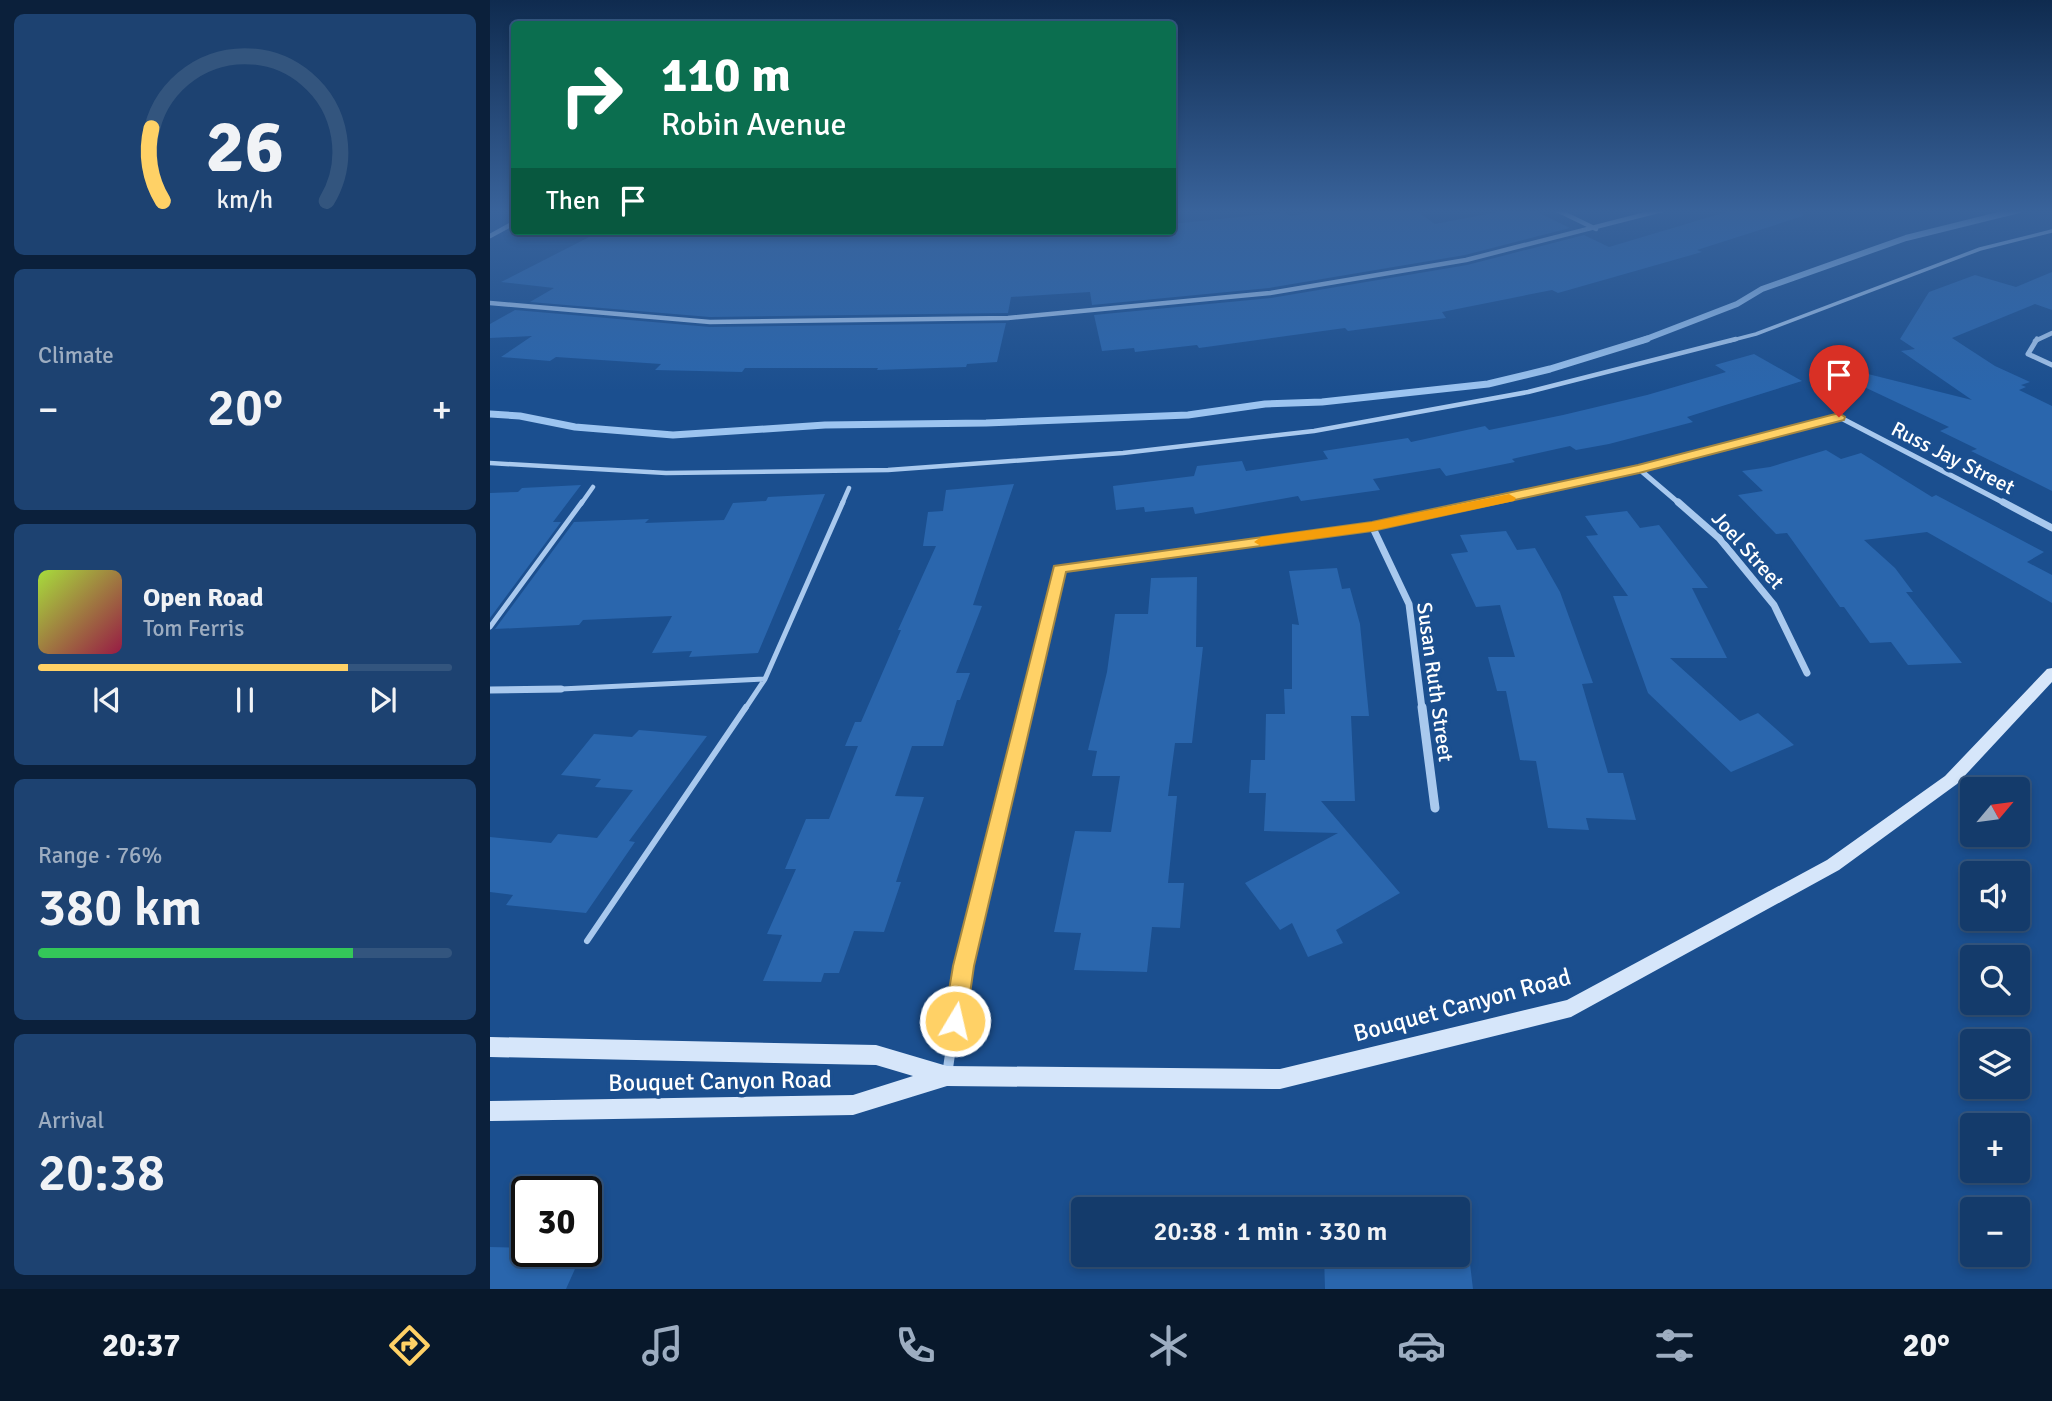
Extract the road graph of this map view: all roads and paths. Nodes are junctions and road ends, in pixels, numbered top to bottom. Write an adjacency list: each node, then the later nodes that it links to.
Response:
1 (1406, 270): 3 (street)
2 (1924, 270): 6 (lane)
3 (490, 303)
4 (2052, 334): 5 (street)
5 (2052, 365)
6 (490, 463)
7 (1639, 469): 10 (street); 11 (street, Russ Jay Street); 13 (street, Joel Street)
8 (593, 487): 12 (lane)
9 (849, 488): 15 (lane)
10 (1372, 526): 18 (street, Susan Ruth Street); 21 (street)
11 (2052, 528)
12 (490, 627)
13 (1807, 673)
14 (2052, 673): 21 (main road, Bouquet Canyon Road)
15 (765, 679): 16 (lane); 19 (lane)
16 (561, 689): 17 (street)
17 (490, 690)
18 (1435, 808)
19 (587, 941)
20 (490, 1047): 21 (main road, Bouquet Canyon Road)
21 (947, 1076): 22 (main road, Bouquet Canyon Road)
22 (490, 1111)

